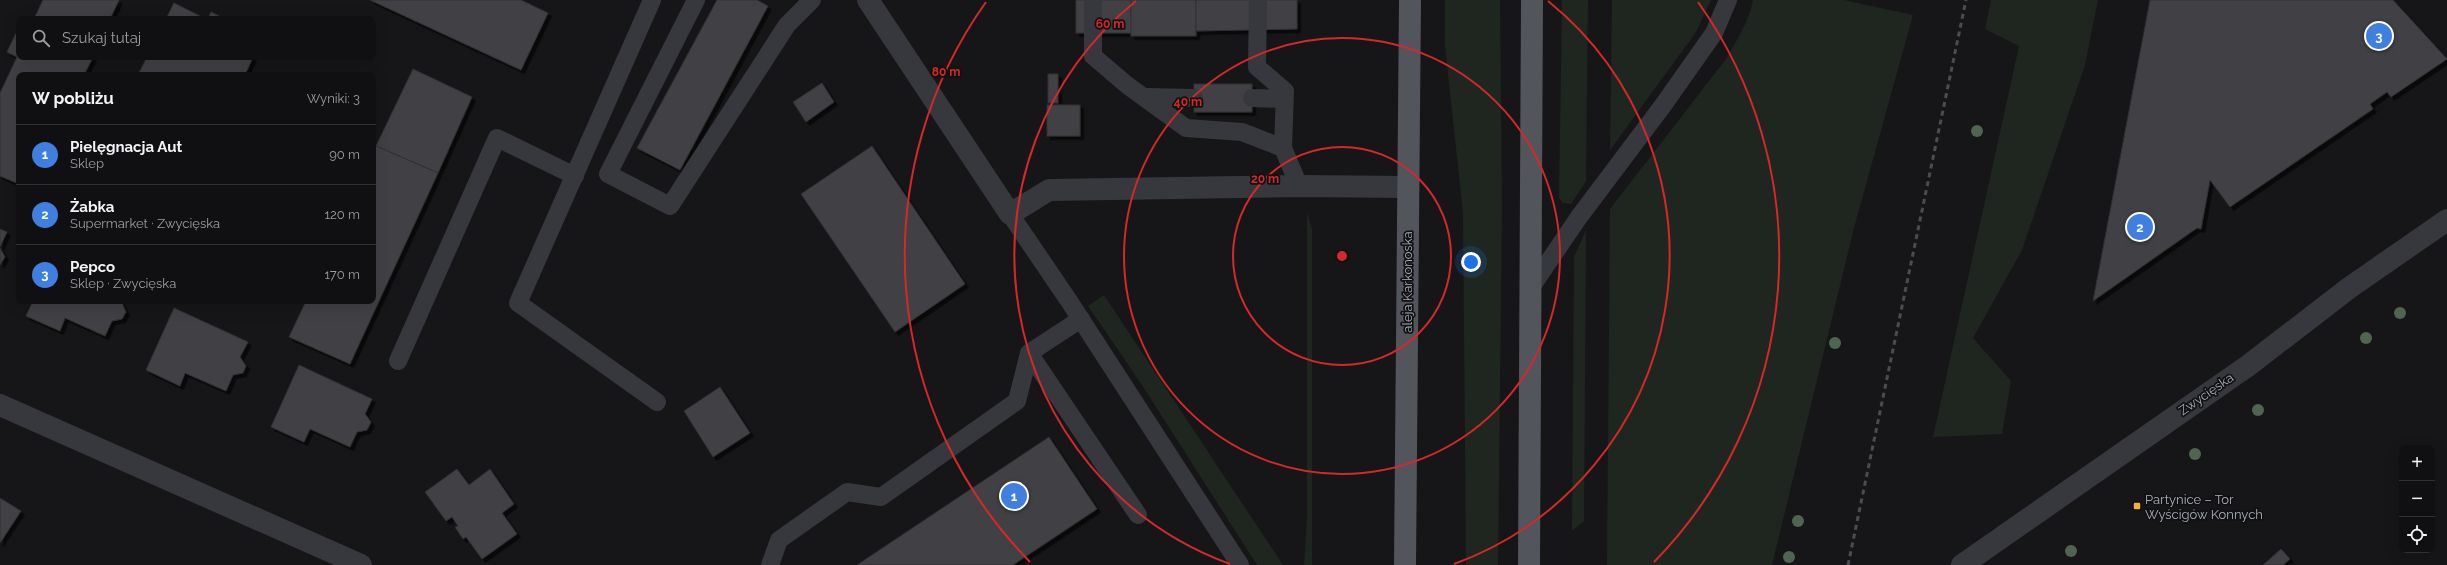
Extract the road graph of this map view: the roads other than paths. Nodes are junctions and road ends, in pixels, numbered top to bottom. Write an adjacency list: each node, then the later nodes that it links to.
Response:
1 (652, 0): 15 (lane)
2 (696, 0): 9 (lane)
3 (868, 0): 18 (street)
4 (1093, 0): 10 (lane)
5 (1258, 0): 13 (lane)
6 (1410, 0): 17 (main road, aleja Karkonoska)
7 (1532, 0): 20 (main road)
8 (1728, 0): 20 (lane)
9 (805, 2)
10 (1146, 97): 11 (lane); 14 (lane)
11 (1194, 98)
12 (1252, 98): 13 (lane)
13 (1284, 99): 14 (lane)
14 (1283, 148): 16 (lane)
15 (575, 176): 23 (lane); 24 (lane)
16 (1299, 186): 17 (street); 18 (street)
17 (1408, 187): 30 (main road, aleja Karkonoska)
18 (1010, 214): 21 (lane)
19 (2447, 220): 32 (street, Zwycięska)
20 (1532, 286): 31 (main road)
21 (1081, 319): 22 (lane); 29 (lane)
22 (1029, 353): 26 (lane); 28 (lane)
23 (398, 361)
24 (657, 402)
25 (0, 405): 27 (street)
26 (1138, 515)
27 (361, 565)
28 (770, 565)
29 (1240, 565)
30 (1405, 565)
31 (1529, 565)
32 (1962, 565)

